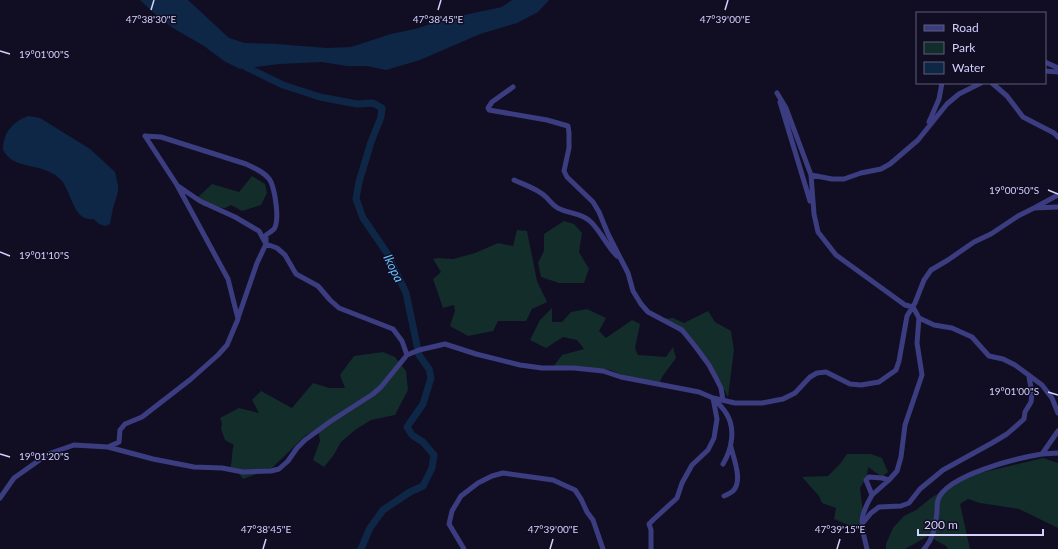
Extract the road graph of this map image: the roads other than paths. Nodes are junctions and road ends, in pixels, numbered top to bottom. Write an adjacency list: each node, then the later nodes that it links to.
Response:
1 (1046, 62): 2 (street)
2 (1058, 68)
3 (1046, 71): 4 (street)
4 (1058, 72)
5 (942, 84): 9 (street)
6 (979, 84): 9 (street)
7 (993, 84): 10 (street)
8 (513, 87): 19 (street)
9 (924, 132): 11 (street)
10 (1058, 137)
11 (811, 176): 17 (street); 17 (street)
12 (514, 180): 19 (street)
13 (177, 185): 18 (street); 18 (street); 22 (street)
14 (1058, 195): 16 (street)
15 (1058, 207): 16 (street)
16 (1034, 208): 20 (street)
17 (814, 214): 20 (street)
18 (266, 244): 22 (street); 23 (street)
19 (621, 259): 27 (street)
20 (913, 307): 21 (street); 27 (street)
21 (919, 318): 24 (street); 36 (street)
22 (238, 319): 32 (street)
23 (407, 354): 25 (street); 32 (street)
24 (1029, 377): 26 (street); 40 (street)
25 (713, 398): 27 (street); 31 (street); 43 (street)
26 (1052, 398): 28 (street); 29 (street)
27 (723, 400)
28 (1058, 401)
29 (1058, 413)
30 (1058, 431): 34 (street)
31 (731, 446): 35 (street); 38 (street)
32 (108, 447): 39 (street)
33 (1058, 453): 34 (street)
34 (1042, 454): 45 (street)
35 (723, 464)
36 (889, 480): 37 (street); 37 (street)
37 (872, 495): 40 (street)
38 (724, 496)
39 (0, 498)
40 (861, 525): 44 (street)
41 (464, 549): 42 (street)
42 (603, 549)
43 (651, 549)
44 (867, 549)
45 (924, 549)

